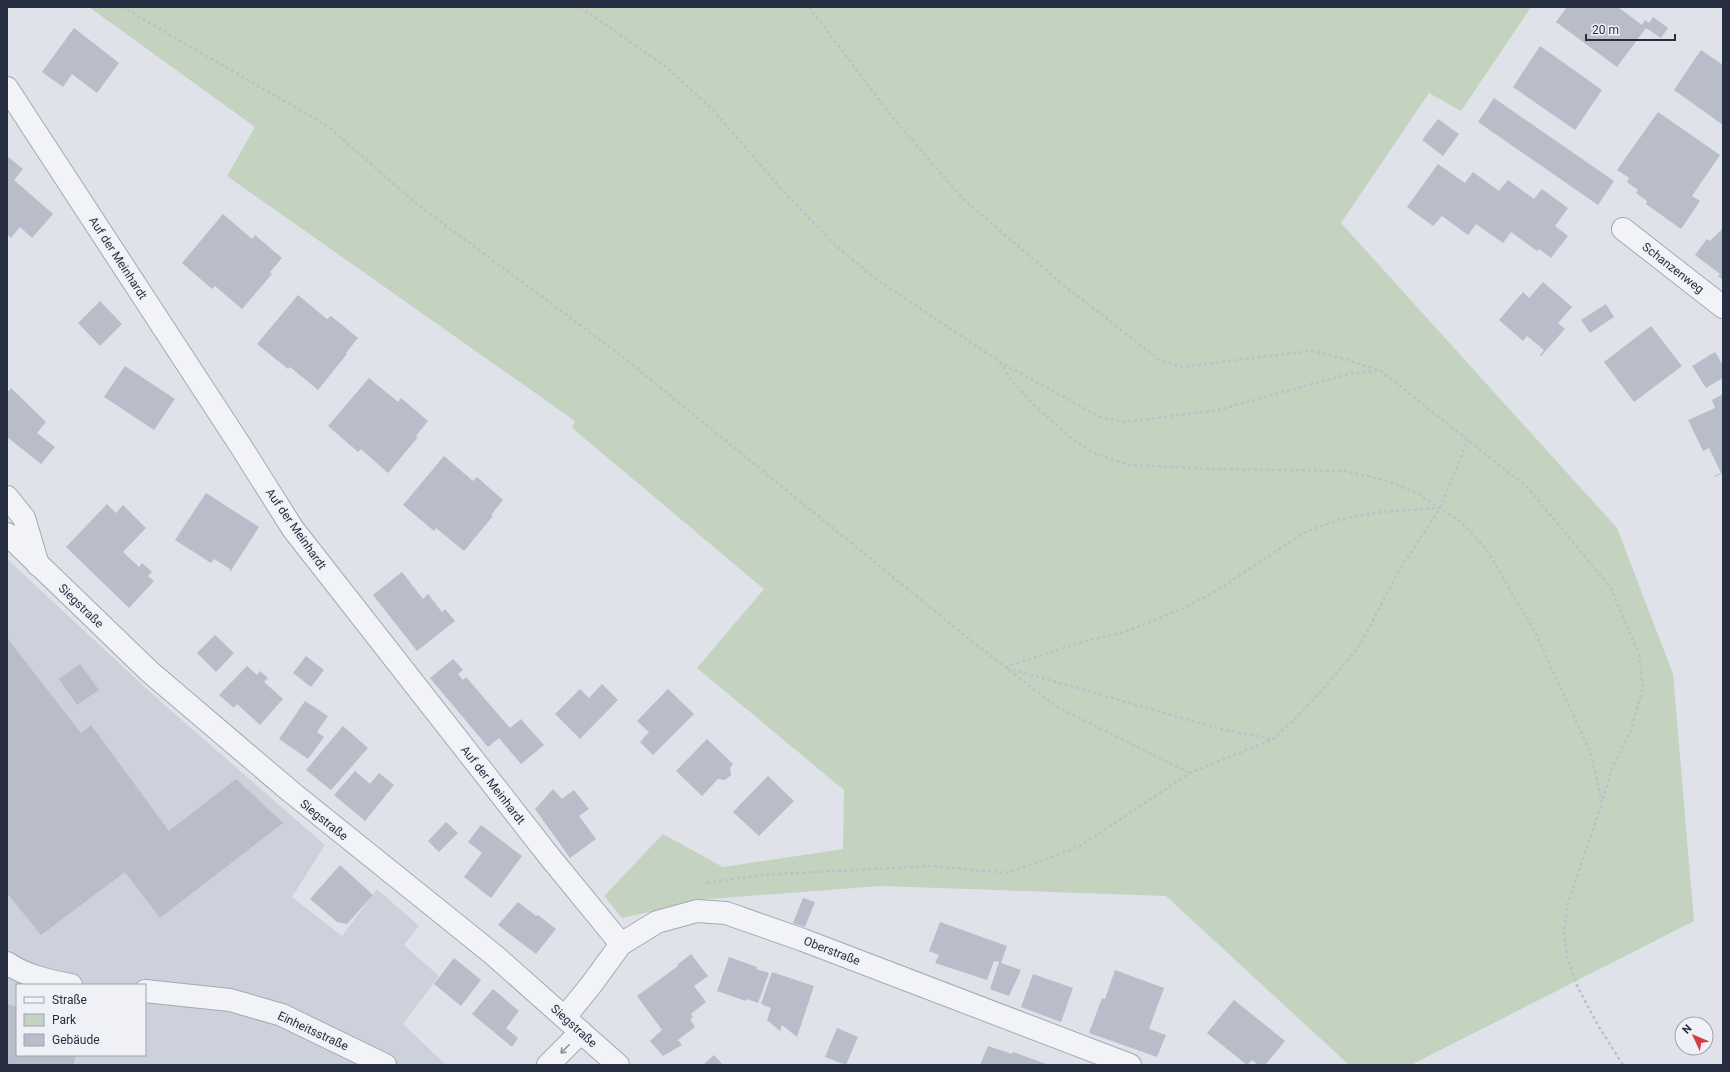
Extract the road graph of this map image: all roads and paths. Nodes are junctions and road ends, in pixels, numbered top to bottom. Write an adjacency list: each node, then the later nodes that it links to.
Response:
1 (122, 7): 14 (path)
2 (580, 7): 7 (path)
3 (809, 7): 8 (path)
4 (7, 88): 19 (street, Auf der Meinhardt)
5 (1622, 230): 6 (street, Schanzenweg)
6 (1723, 307)
7 (1000, 362): 8 (path); 11 (path)
8 (1381, 370): 9 (path)
9 (1468, 440): 11 (path); 17 (path)
10 (7, 497): 13 (street, Siegstraße)
11 (1440, 508): 14 (path); 15 (path); 17 (path)
12 (7, 534): 13 (street, Siegstraße)
13 (38, 565): 23 (street, Siegstraße)
14 (1004, 667): 15 (path); 16 (path)
15 (1273, 739): 16 (path)
16 (1190, 773): 18 (path)
17 (1602, 803): 29 (path)
18 (703, 884)
19 (621, 944): 23 (street, Oberstraße); 28 (street, Oberstraße)
20 (7, 963): 21 (street)
21 (65, 984)
22 (146, 991): 26 (street, Einheitsstraße)
23 (565, 1017): 24 (street, Siegstraße)
24 (581, 1032): 25 (street, Siegstraße); 27 (street, one-way to 27)
25 (614, 1064)
26 (385, 1065)
27 (548, 1065)
28 (1130, 1065)
29 (1623, 1065)

